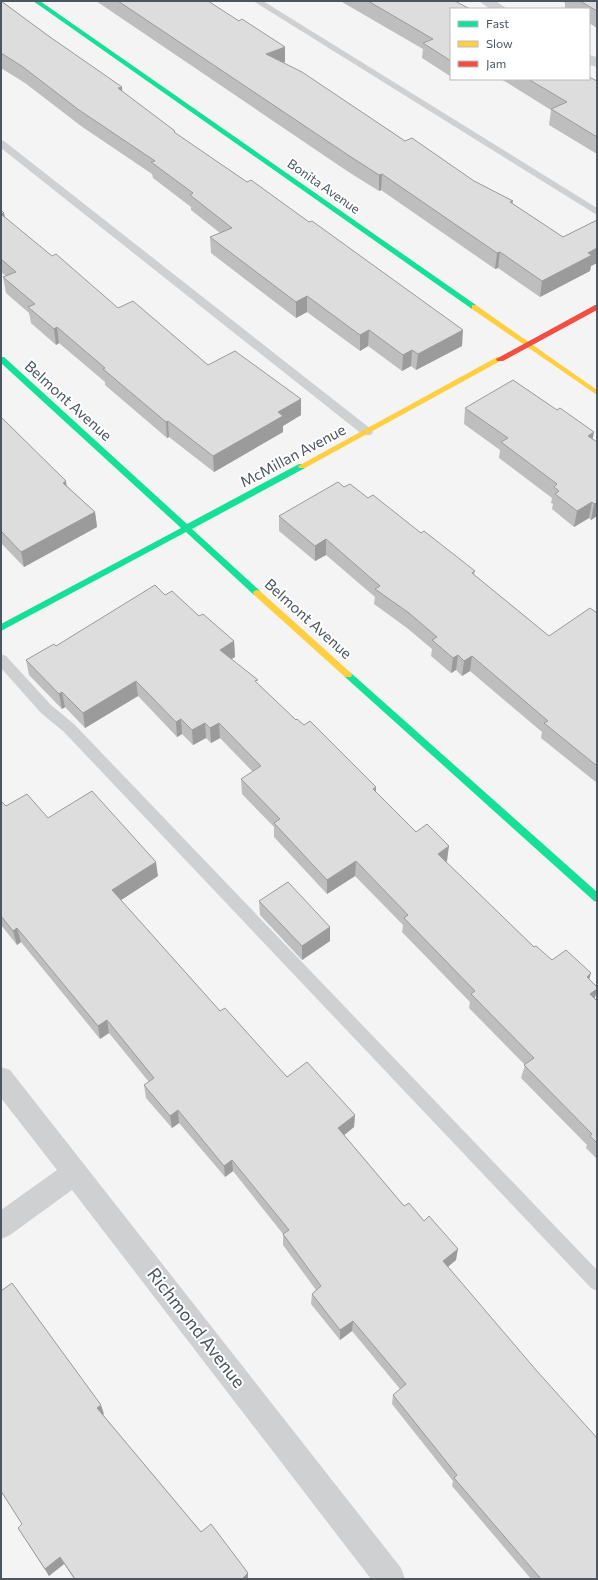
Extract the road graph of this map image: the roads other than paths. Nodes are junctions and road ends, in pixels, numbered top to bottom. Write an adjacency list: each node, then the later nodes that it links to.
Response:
1 (36, 1): 8 (street, Bonita Avenue)
2 (257, 1): 6 (lane)
3 (486, 1): 4 (street)
4 (498, 8)
5 (1, 143): 11 (lane)
6 (597, 212)
7 (597, 307): 8 (street, McMillan Avenue)
8 (528, 345): 10 (street, Bonita Avenue); 11 (street, McMillan Avenue)
9 (1, 360): 12 (street, Belmont Avenue)
10 (597, 393)
11 (367, 432): 12 (street, McMillan Avenue)
12 (187, 529): 13 (street, McMillan Avenue); 15 (street, Belmont Avenue)
13 (1, 628)
14 (1, 659): 19 (lane)
15 (597, 898)
16 (1, 1078): 17 (street, Richmond Avenue)
17 (75, 1173): 18 (street); 20 (street, Richmond Avenue)
18 (1, 1226)
19 (597, 1282)
20 (390, 1579)

